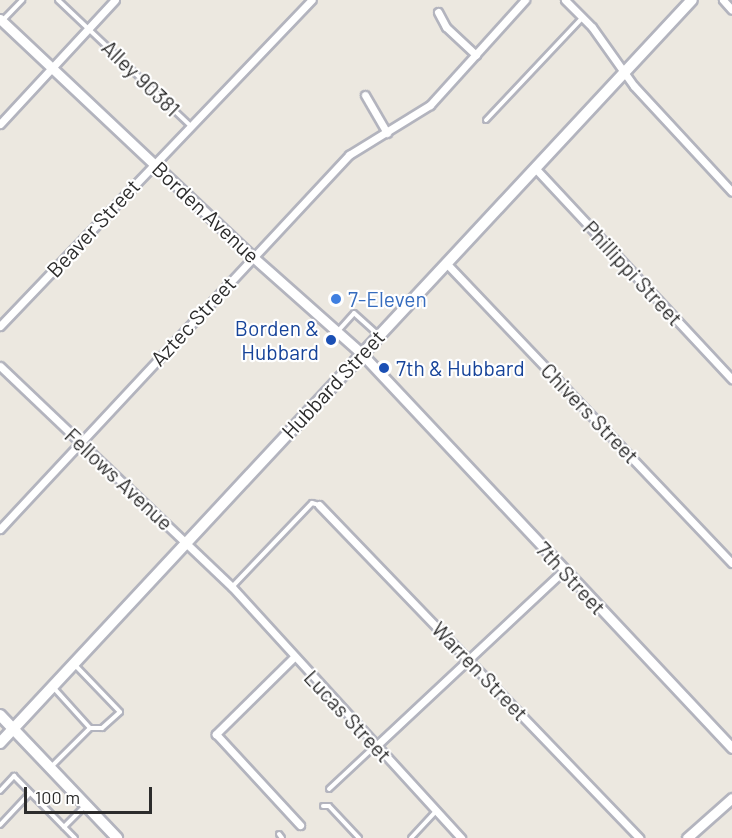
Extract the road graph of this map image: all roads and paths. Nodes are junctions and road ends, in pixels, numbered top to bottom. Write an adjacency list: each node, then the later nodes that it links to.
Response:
1 (22, 0): 12 (lane)
2 (58, 0): 13 (lane, Alley 90381)
3 (115, 0): 13 (street)
4 (311, 0): 20 (street, Beaver Street)
5 (525, 0): 14 (street, Aztec Street)
6 (565, 0): 11 (street)
7 (692, 0): 16 (main road, Hubbard Street)
8 (723, 0): 9 (street)
9 (732, 10)
10 (438, 12): 14 (street)
11 (583, 18): 16 (street); 18 (lane)
12 (1, 20): 15 (street, Borden Avenue)
13 (89, 28): 15 (street); 20 (lane, Alley 90381)
14 (476, 55): 21 (street, Aztec Street)
15 (52, 68): 19 (street); 22 (street, Borden Avenue)
16 (623, 74): 23 (main road, Hubbard Street); 24 (street)
17 (365, 95): 21 (street)
18 (486, 120)
19 (0, 124)
20 (193, 127): 22 (street, Beaver Street)
21 (387, 133): 25 (street, Aztec Street)
22 (156, 164): 25 (street, Borden Avenue); 27 (street, Beaver Street)
23 (535, 168): 26 (main road, Hubbard Street); 32 (street, Phillippi Street)
24 (732, 192)
25 (253, 257): 28 (street, Borden Avenue); 34 (street, Aztec Street)
26 (447, 264): 29 (main road, Hubbard Street); 38 (street, Chivers Street)
27 (0, 326)
28 (338, 332): 29 (lane); 30 (street, Borden Avenue)
29 (379, 335): 30 (main road, Hubbard Street)
30 (361, 353): 33 (street, Borden Avenue); 37 (main road, Hubbard Street)
31 (0, 366): 34 (street, Fellows Avenue)
32 (732, 379)
33 (410, 408): 39 (street, 7th Street)
34 (81, 442): 36 (street, Aztec Street); 37 (street, Fellows Avenue)
35 (319, 505): 40 (lane); 42 (street, Warren Street)
36 (0, 529)
37 (185, 541): 40 (street, Fellows Avenue); 43 (main road, Hubbard Street)
38 (732, 563)
39 (564, 570): 42 (street); 50 (street, 7th Street)
40 (234, 590): 41 (street, Lucas Street)
41 (294, 657): 49 (street, Lucas Street); 60 (street)
42 (469, 659): 49 (street); 67 (street, Warren Street)
43 (73, 663): 44 (main road, Hubbard Street); 47 (lane)
44 (52, 686): 46 (main road, Hubbard Street); 47 (lane)
45 (0, 715): 46 (main road)
46 (14, 728): 48 (main road, Hubbard Street); 51 (main road)
47 (90, 728): 51 (lane)
48 (0, 743)
49 (376, 746): 52 (lane); 58 (street, Lucas Street)
50 (732, 748)
51 (51, 768): 56 (main road)
52 (329, 789)
53 (0, 791): 54 (lane)
54 (30, 793): 59 (lane); 61 (lane)
55 (732, 798): 68 (street)
56 (86, 805): 61 (lane); 63 (main road)
57 (323, 806): 64 (lane)
58 (436, 811): 65 (lane); 66 (street, Lucas Street)
59 (0, 825)
60 (300, 825)
61 (64, 827): 62 (lane)
62 (75, 838)
63 (117, 838)
64 (359, 838)
65 (411, 838)
66 (461, 838)
67 (639, 838)
68 (687, 838)

